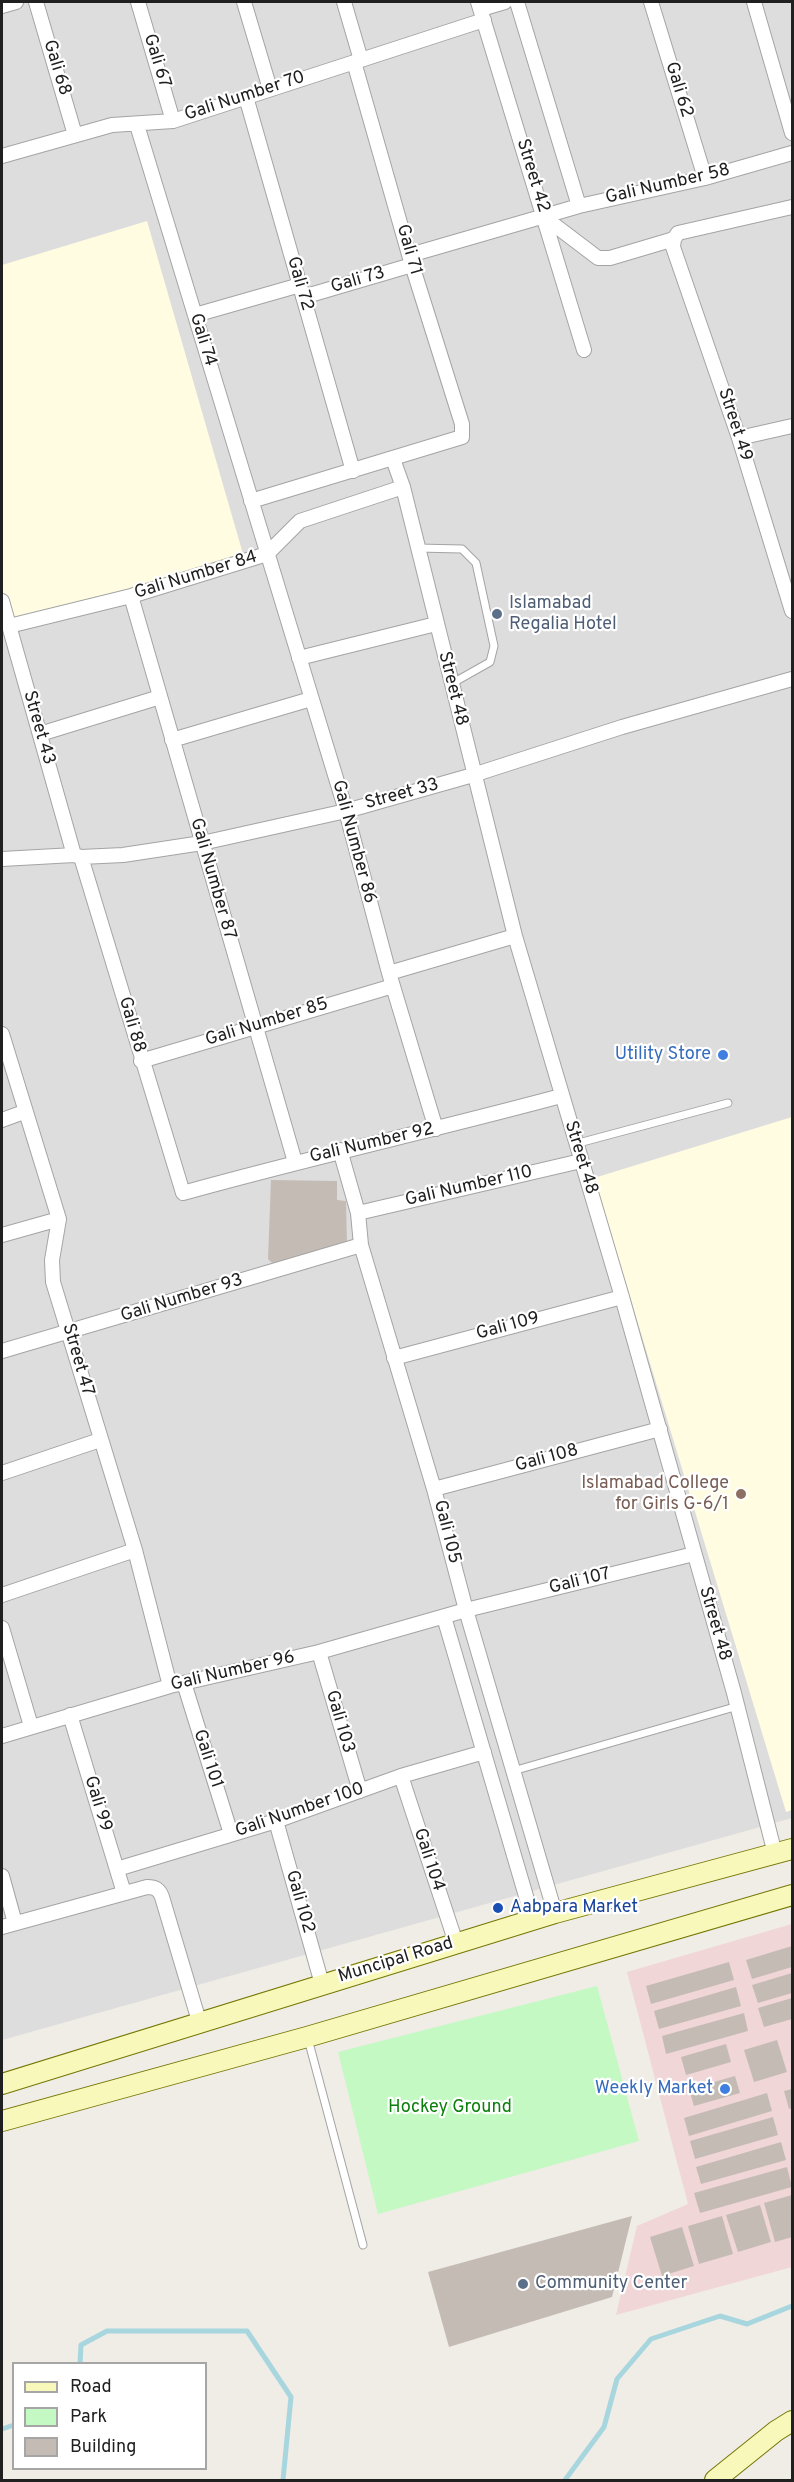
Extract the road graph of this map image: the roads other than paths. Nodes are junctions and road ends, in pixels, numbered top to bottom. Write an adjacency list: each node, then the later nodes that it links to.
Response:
1 (36, 2): 16 (street, Gali 68)
2 (138, 2): 13 (street, Gali 67)
3 (244, 2): 11 (street)
4 (344, 2): 10 (street, Gali 71)
5 (505, 2): 9 (street, Gali Number 70)
6 (517, 2): 20 (street)
7 (651, 2): 19 (street, Gali 62)
8 (754, 2): 15 (street)
9 (481, 10): 10 (street, Gali Number 70); 22 (street, Street 42)
10 (358, 61): 11 (street, Gali Number 70); 24 (street, Gali 71)
11 (270, 89): 12 (street, Gali Number 70)
12 (246, 97): 13 (street, Gali Number 70); 25 (street, Gali 72)
13 (173, 121): 14 (street, Gali Number 70)
14 (137, 125): 16 (street, Gali Number 70); 26 (street, Gali 74)
15 (792, 133)
16 (75, 135): 18 (street, Gali Number 70)
17 (792, 153): 19 (street, Gali Number 58)
18 (2, 156)
19 (705, 178): 20 (street, Gali Number 58)
20 (579, 206): 22 (street, Gali Number 58)
21 (792, 207): 23 (street)
22 (544, 217): 23 (street); 24 (street, Gali 73); 27 (street, Street 42)
23 (674, 239): 29 (street, Street 49)
24 (411, 260): 25 (street, Gali 73); 30 (street, Gali 71)
25 (301, 291): 26 (street, Gali 73); 31 (street, Gali 72)
26 (195, 315): 33 (street, Gali 74)
27 (584, 350)
28 (792, 426): 29 (street)
29 (739, 438): 38 (street, Street 49)
30 (393, 459): 31 (street); 32 (street, Street 48)
31 (353, 471): 33 (street)
32 (403, 487): 34 (street, Street 48); 35 (street, Gali Number 84)
33 (251, 501): 35 (street, Gali 74)
34 (417, 548): 39 (street, Street 48); 43 (lane)
35 (267, 554): 36 (street, Gali Number 84); 41 (street, Gali Number 86)
36 (131, 596): 40 (street, Gali Number 84); 44 (street, Gali Number 87)
37 (2, 601): 40 (street, Street 43)
38 (792, 611)
39 (436, 624): 41 (street); 43 (street, Street 48)
40 (9, 627): 46 (street, Street 43)
41 (298, 658): 45 (street, Gali Number 86)
42 (792, 679): 48 (street, Street 33)
43 (451, 684): 48 (street, Street 48)
44 (160, 697): 46 (street); 47 (street, Gali Number 87)
45 (311, 699): 47 (street); 49 (street, Gali Number 86)
46 (40, 734): 51 (street, Street 43)
47 (172, 740): 50 (street, Gali Number 87)
48 (473, 775): 49 (street, Street 33); 53 (street, Street 48)
49 (346, 811): 50 (street, Street 33); 54 (street, Gali Number 86)
50 (202, 843): 51 (street, Street 33); 55 (street, Gali Number 87)
51 (78, 856): 52 (street, Street 33); 57 (street, Gali 88)
52 (2, 859)
53 (515, 936): 54 (street, Gali Number 85); 58 (street, Street 48)
54 (391, 979): 55 (street, Gali Number 85); 62 (street, Gali Number 86)
55 (255, 1025): 57 (street, Gali Number 85); 66 (street, Gali Number 87)
56 (2, 1034): 60 (street, Street 47)
57 (141, 1060): 67 (street, Gali 88)
58 (561, 1096): 62 (street, Gali Number 92); 63 (street, Street 48)
59 (728, 1103): 63 (lane)
60 (24, 1112): 61 (street); 69 (street, Street 47)
61 (2, 1120)
62 (436, 1130): 64 (street, Gali Number 92)
63 (576, 1144): 65 (street, Street 48)
64 (340, 1150): 66 (street, Gali Number 92); 68 (street, Gali 105)
65 (581, 1161): 68 (street, Gali Number 110); 72 (street, Street 48)
66 (295, 1162): 67 (street, Gali Number 92)
67 (183, 1193)
68 (358, 1213): 71 (street, Gali 105)
69 (59, 1219): 70 (street); 73 (street, Street 47)
70 (2, 1235)
71 (361, 1245): 73 (street, Gali Number 93); 75 (street, Gali 105)
72 (622, 1297): 75 (street, Gali 109); 76 (street, Street 48)
73 (70, 1332): 74 (street, Gali Number 93); 77 (street, Street 47)
74 (2, 1351)
75 (394, 1358): 79 (street, Gali 105)
76 (660, 1429): 79 (street, Gali 108); 81 (street, Street 48)
77 (100, 1440): 78 (street); 80 (street, Street 47)
78 (2, 1473)
79 (434, 1489): 83 (street, Gali 105)
80 (135, 1550): 82 (street); 87 (street, Street 47)
81 (694, 1554): 83 (street, Gali 107); 88 (street, Street 48)
82 (2, 1594)
83 (466, 1611): 84 (street, Gali Number 96); 93 (street, Gali 105)
84 (444, 1617): 86 (street, Gali Number 96); 92 (street)
85 (2, 1628): 90 (street)
86 (319, 1652): 87 (street, Gali Number 96); 95 (street, Gali 103)
87 (177, 1684): 89 (street, Gali Number 96); 97 (street, Gali 101)
88 (738, 1706): 93 (lane); 98 (street, Street 48)
89 (70, 1716): 90 (street, Gali Number 96); 99 (street, Gali 99)
90 (31, 1726): 91 (street, Gali Number 96)
91 (2, 1736)
92 (484, 1752): 94 (street, Gali Number 100); 104 (street)
93 (513, 1771): 103 (street, Gali 105)
94 (401, 1776): 95 (street, Gali Number 100); 106 (street, Gali 104)
95 (360, 1791): 96 (street, Gali Number 100)
96 (276, 1821): 97 (street, Gali Number 100); 107 (street, Gali 102)
97 (231, 1834): 99 (street, Gali Number 100)
98 (784, 1851): 103 (street, Muncipal Road)
99 (117, 1869): 101 (street, Gali 99)
100 (2, 1876): 105 (street)
101 (124, 1893): 105 (street); 108 (street)
102 (792, 1895): 109 (street)
103 (555, 1913): 104 (street, Muncipal Road)
104 (533, 1920): 106 (street, Muncipal Road)
105 (8, 1925)
106 (456, 1943): 107 (street, Muncipal Road)
107 (322, 1983): 108 (street, Muncipal Road)
108 (200, 2021): 110 (street, Muncipal Road)
109 (307, 2037): 111 (street); 112 (lane)
110 (2, 2084)
111 (2, 2121)
112 (363, 2245)
113 (792, 2421): 114 (street)
114 (724, 2477)

